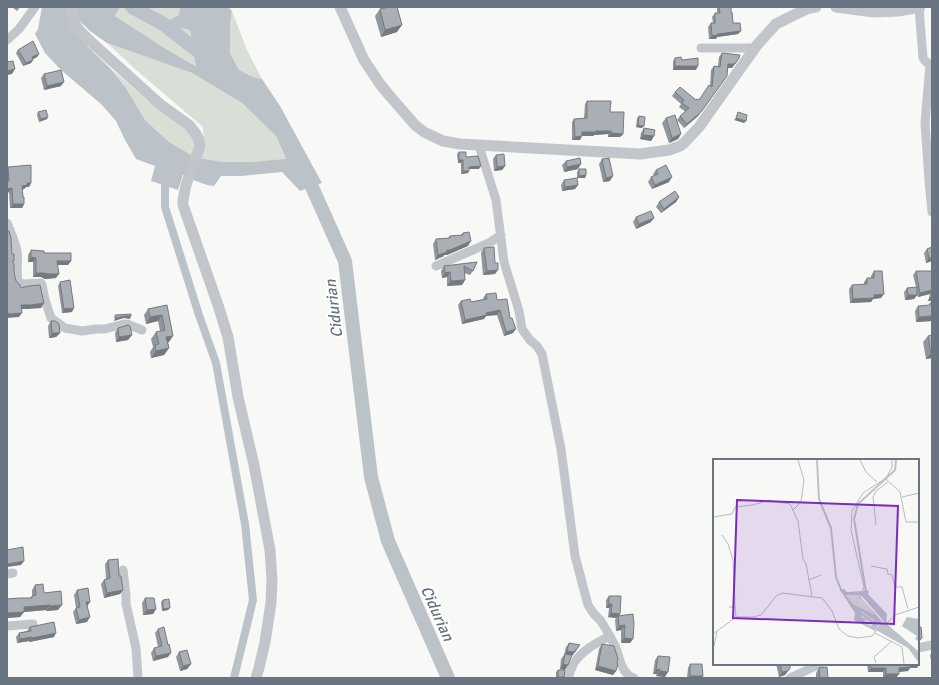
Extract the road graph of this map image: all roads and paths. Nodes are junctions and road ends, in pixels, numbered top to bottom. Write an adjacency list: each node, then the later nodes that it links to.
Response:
1 (35, 7): 7 (street)
2 (72, 7): 25 (street)
3 (340, 7): 11 (street)
4 (816, 7): 9 (street)
5 (836, 7): 6 (street)
6 (920, 7): 10 (street)
7 (7, 40)
8 (701, 48): 9 (street)
9 (754, 48): 11 (street)
10 (931, 64): 12 (street)
11 (479, 146): 14 (street)
12 (932, 212)
13 (7, 223): 16 (street)
14 (501, 234): 15 (street); 20 (street)
15 (436, 266)
16 (142, 330)
17 (123, 570): 24 (street)
18 (33, 624): 19 (street)
19 (7, 626)
20 (610, 636): 26 (street); 27 (street)
21 (932, 645): 22 (street)
22 (919, 648)
23 (818, 665): 28 (street)
24 (138, 678)
25 (256, 678)
26 (568, 678)
27 (634, 678)
28 (790, 678)

